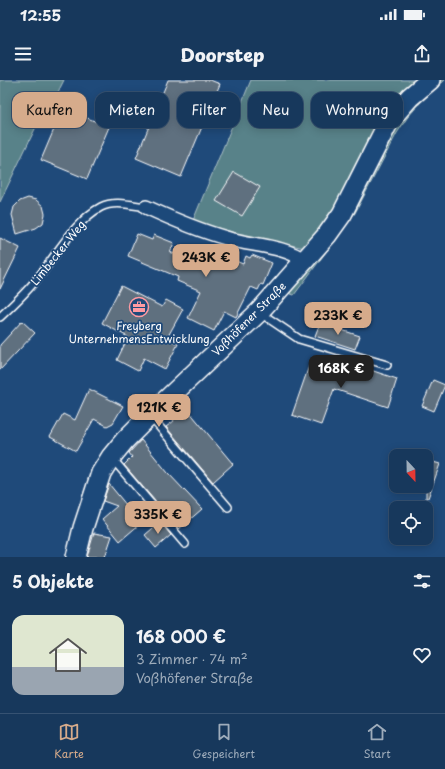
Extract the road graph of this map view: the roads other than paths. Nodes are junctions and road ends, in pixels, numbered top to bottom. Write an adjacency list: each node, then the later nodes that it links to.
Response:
1 (430, 80): 3 (street, Voßhöfener Straße)
2 (146, 207): 3 (street, Limbecker Weg); 5 (lane, Limbecker Weg)
3 (305, 260): 4 (street, Voßhöfener Straße)
4 (259, 312): 6 (lane); 7 (street, Voßhöfener Straße)
5 (0, 317)
6 (387, 365)
7 (150, 416): 8 (street, Voßhöfener Straße); 9 (lane)
8 (111, 457): 10 (lane); 11 (street, Voßhöfener Straße)
9 (228, 507)
10 (185, 544)
11 (76, 557)

